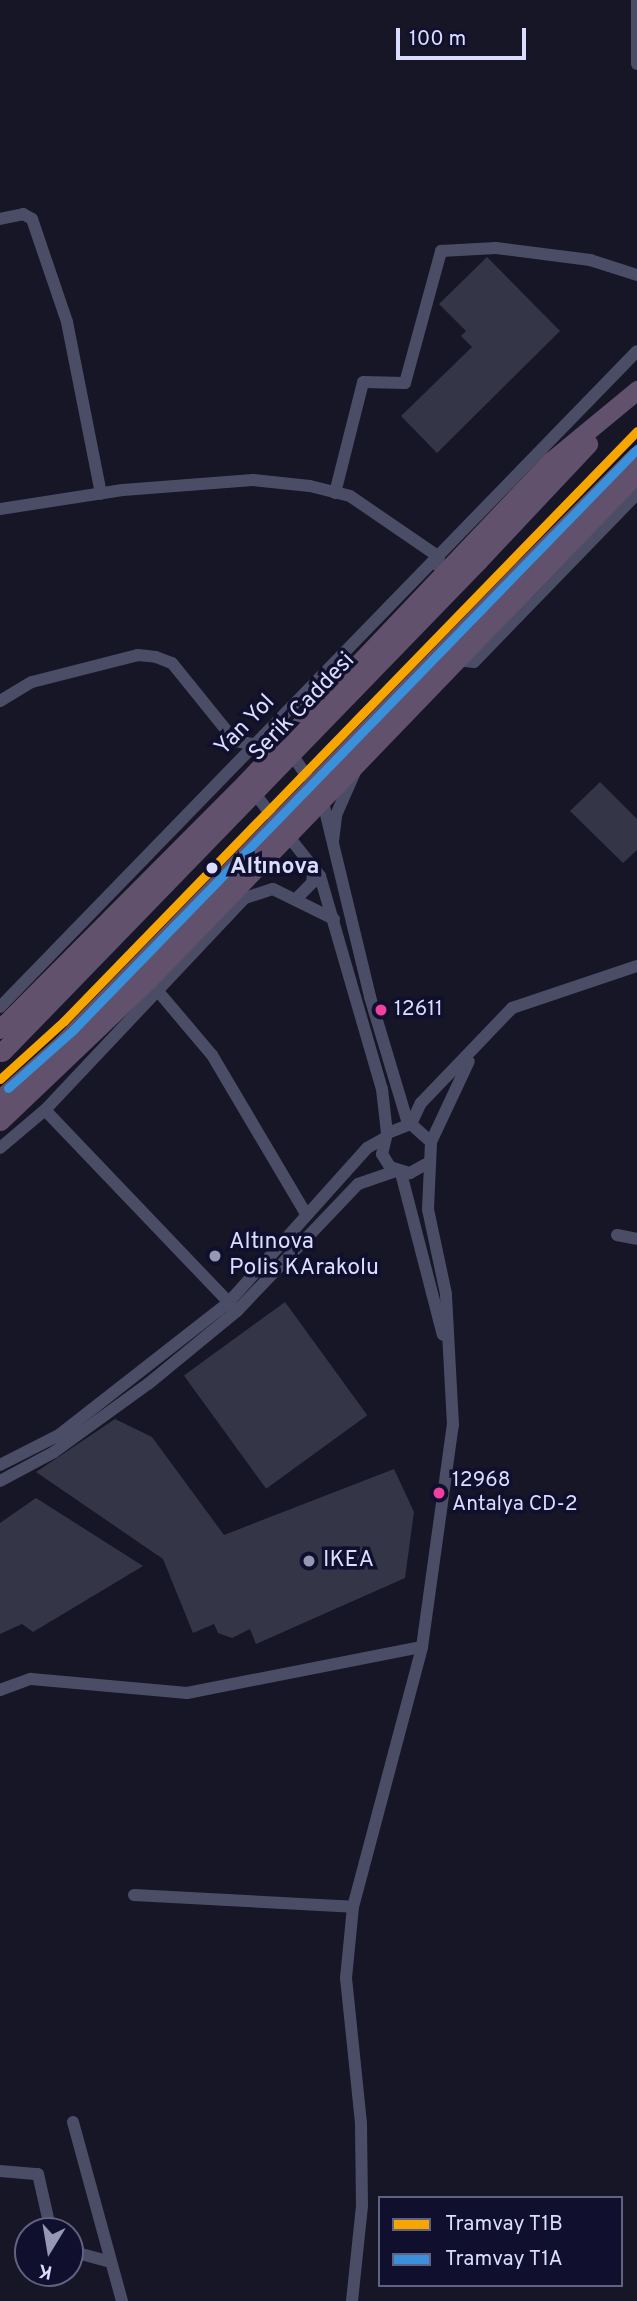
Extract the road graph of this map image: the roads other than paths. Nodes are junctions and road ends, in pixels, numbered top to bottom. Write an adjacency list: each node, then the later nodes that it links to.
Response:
1 (637, 0): 2 (street)
2 (637, 64)
3 (0, 219): 10 (street)
4 (637, 275): 9 (street)
5 (637, 351): 14 (street, Yan Yol)
6 (637, 391): 12 (highway); 36 (highway, Serik Caddesi, bridge)
7 (637, 456): 38 (highway, bridge)
8 (637, 473): 17 (highway)
9 (335, 493): 10 (street); 15 (street)
10 (101, 494): 13 (street)
11 (637, 494): 17 (street)
12 (510, 504): 14 (street); 16 (highway)
13 (0, 509)
14 (484, 510): 15 (street, Yan Yol)
15 (439, 557): 16 (street); 20 (street, Yan Yol)
16 (426, 592): 21 (highway)
17 (466, 661): 22 (highway)
18 (0, 701): 19 (street)
19 (235, 741): 20 (street); 23 (street)
20 (257, 745): 21 (street); 23 (street, Yan Yol)
21 (277, 749): 24 (highway); 25 (street)
22 (363, 757): 25 (highway); 27 (street)
23 (239, 764): 24 (street); 34 (street, Yan Yol)
24 (245, 783): 26 (street); 35 (highway)
25 (322, 798): 26 (highway); 27 (street)
26 (289, 834): 28 (street); 31 (highway)
27 (332, 848): 41 (street)
28 (314, 867): 29 (street); 30 (street)
29 (298, 897): 30 (street); 33 (street)
30 (334, 919): 42 (street)
31 (170, 957): 33 (street); 40 (highway)
32 (637, 966): 37 (street)
33 (157, 990): 39 (street); 47 (street)
34 (0, 1007)
35 (0, 1029)
36 (1, 1053)
37 (472, 1055): 41 (street); 43 (street)
38 (0, 1100)
39 (45, 1110): 44 (street); 50 (street)
40 (0, 1121)
41 (410, 1124): 42 (street); 43 (street)
42 (385, 1136): 46 (street); 47 (street)
43 (430, 1142): 45 (street)
44 (0, 1148)
45 (426, 1164): 46 (street); 51 (street)
46 (399, 1172): 50 (street); 51 (street)
47 (306, 1214): 50 (street)
48 (617, 1235): 49 (street)
49 (637, 1239)
50 (232, 1307): 52 (street); 53 (street)
51 (448, 1349): 54 (street)
52 (0, 1465)
53 (0, 1481)
54 (422, 1647): 55 (street); 57 (street)
55 (0, 1690)
56 (134, 1895): 57 (street)
57 (352, 1907): 64 (street)
58 (73, 2122): 62 (street)
59 (0, 2171): 60 (street)
60 (48, 2217)
61 (84, 2255): 62 (street)
62 (111, 2262): 63 (street)
63 (122, 2301)
64 (352, 2301)

